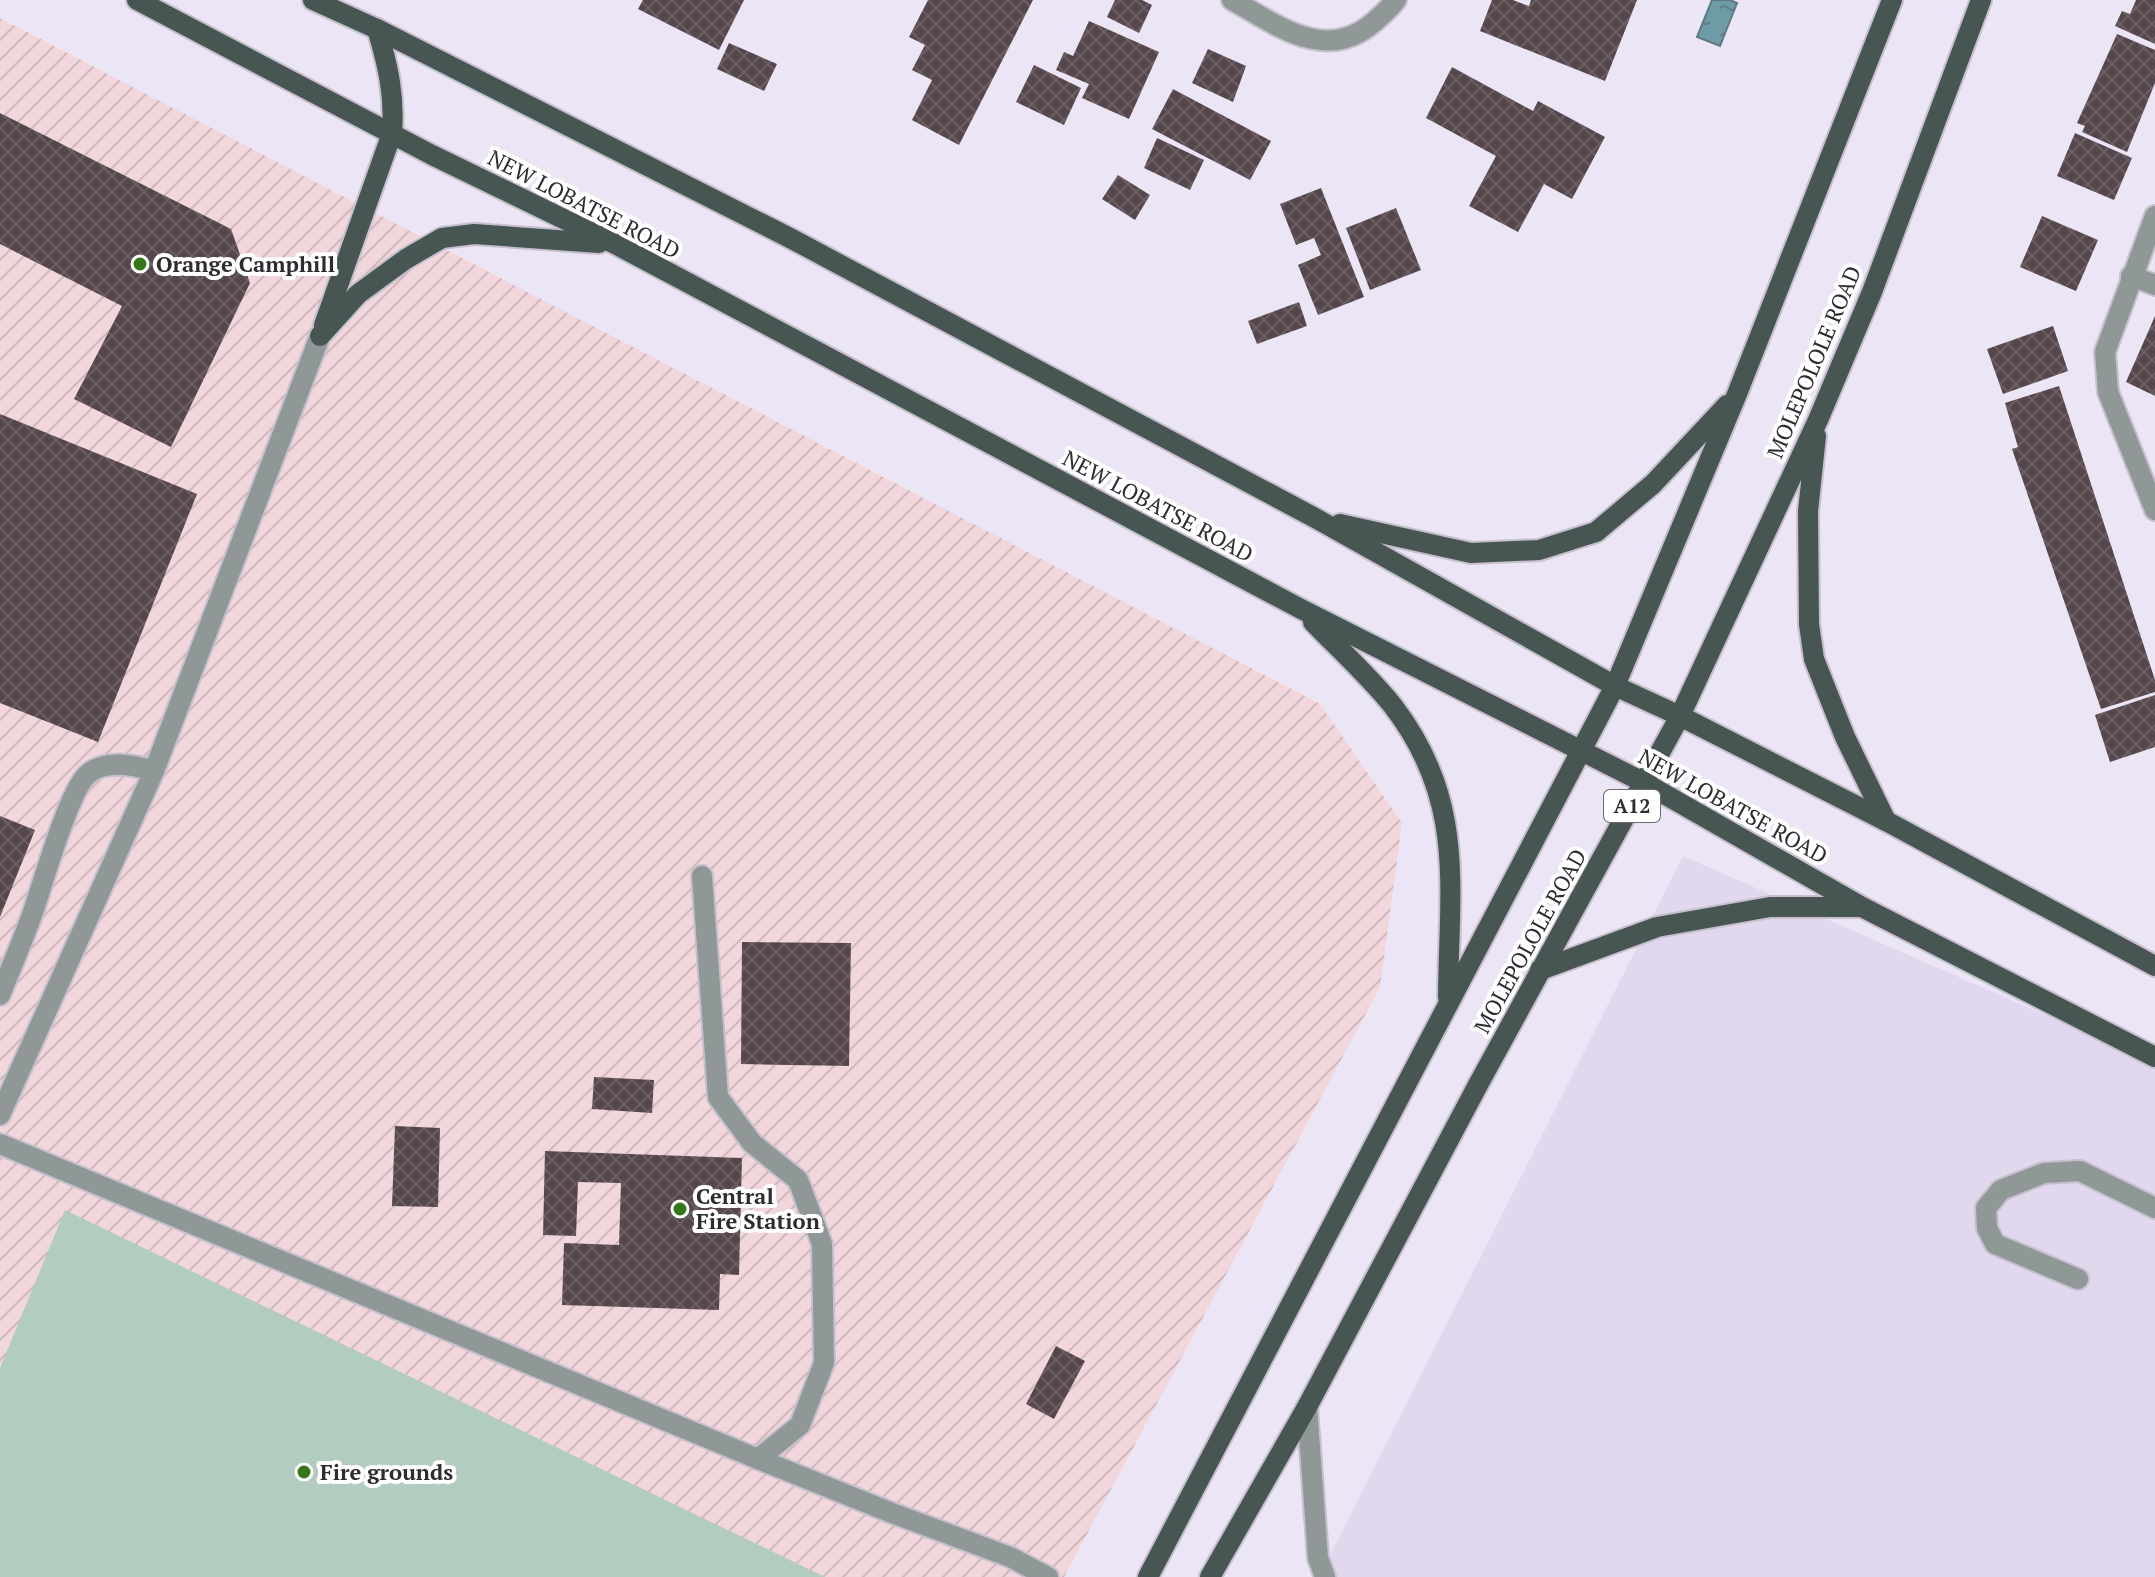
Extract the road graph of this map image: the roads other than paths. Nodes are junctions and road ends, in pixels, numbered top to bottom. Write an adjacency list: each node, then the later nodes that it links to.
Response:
1 (137, 0): 8 (main road, NEW LOBATSE ROAD)
2 (313, 0): 7 (main road)
3 (1232, 0): 4 (street)
4 (1396, 0)
5 (1892, 0): 14 (main road, MOLEPOLOLE ROAD)
6 (1981, 0): 15 (main road, MOLEPOLOLE ROAD / A12)
7 (377, 29): 8 (main road); 17 (main road)
8 (392, 133): 10 (main road, NEW LOBATSE ROAD); 13 (main road)
9 (2155, 216): 11 (street)
10 (615, 244): 13 (main road); 18 (main road, NEW LOBATSE ROAD)
11 (2131, 276): 12 (street); 16 (street)
12 (2155, 285)
13 (320, 336): 22 (street)
14 (1737, 394): 17 (main road); 19 (main road, MOLEPOLOLE ROAD)
15 (1818, 420): 20 (main road, MOLEPOLOLE ROAD / A12); 24 (main road)
16 (2155, 510)
17 (1317, 519): 19 (main road)
18 (1301, 609): 21 (main road, NEW LOBATSE ROAD); 30 (main road)
19 (1615, 686): 20 (main road); 21 (main road, MOLEPOLOLE ROAD)
20 (1680, 716): 23 (main road, MOLEPOLOLE ROAD / A12); 24 (main road)
21 (1581, 752): 23 (main road, NEW LOBATSE ROAD); 30 (main road, MOLEPOLOLE ROAD)
22 (154, 771): 29 (street); 32 (street)
23 (1645, 783): 26 (main road, NEW LOBATSE ROAD); 28 (main road, MOLEPOLOLE ROAD / A12)
24 (1886, 821): 27 (main road)
25 (702, 876): 37 (street)
26 (1862, 907): 28 (main road); 31 (main road, NEW LOBATSE ROAD)
27 (2155, 966)
28 (1540, 970): 36 (main road, MOLEPOLOLE ROAD / A12)
29 (0, 995)
30 (1448, 1001): 39 (main road, MOLEPOLOLE ROAD)
31 (2155, 1057)
32 (0, 1115)
33 (0, 1144): 37 (street)
34 (2155, 1208): 35 (street)
35 (2078, 1279)
36 (1307, 1407): 40 (main road, MOLEPOLOLE ROAD / A12); 41 (street)
37 (758, 1459): 38 (street)
38 (1048, 1577)
39 (1148, 1577)
40 (1210, 1577)
41 (1325, 1577)

